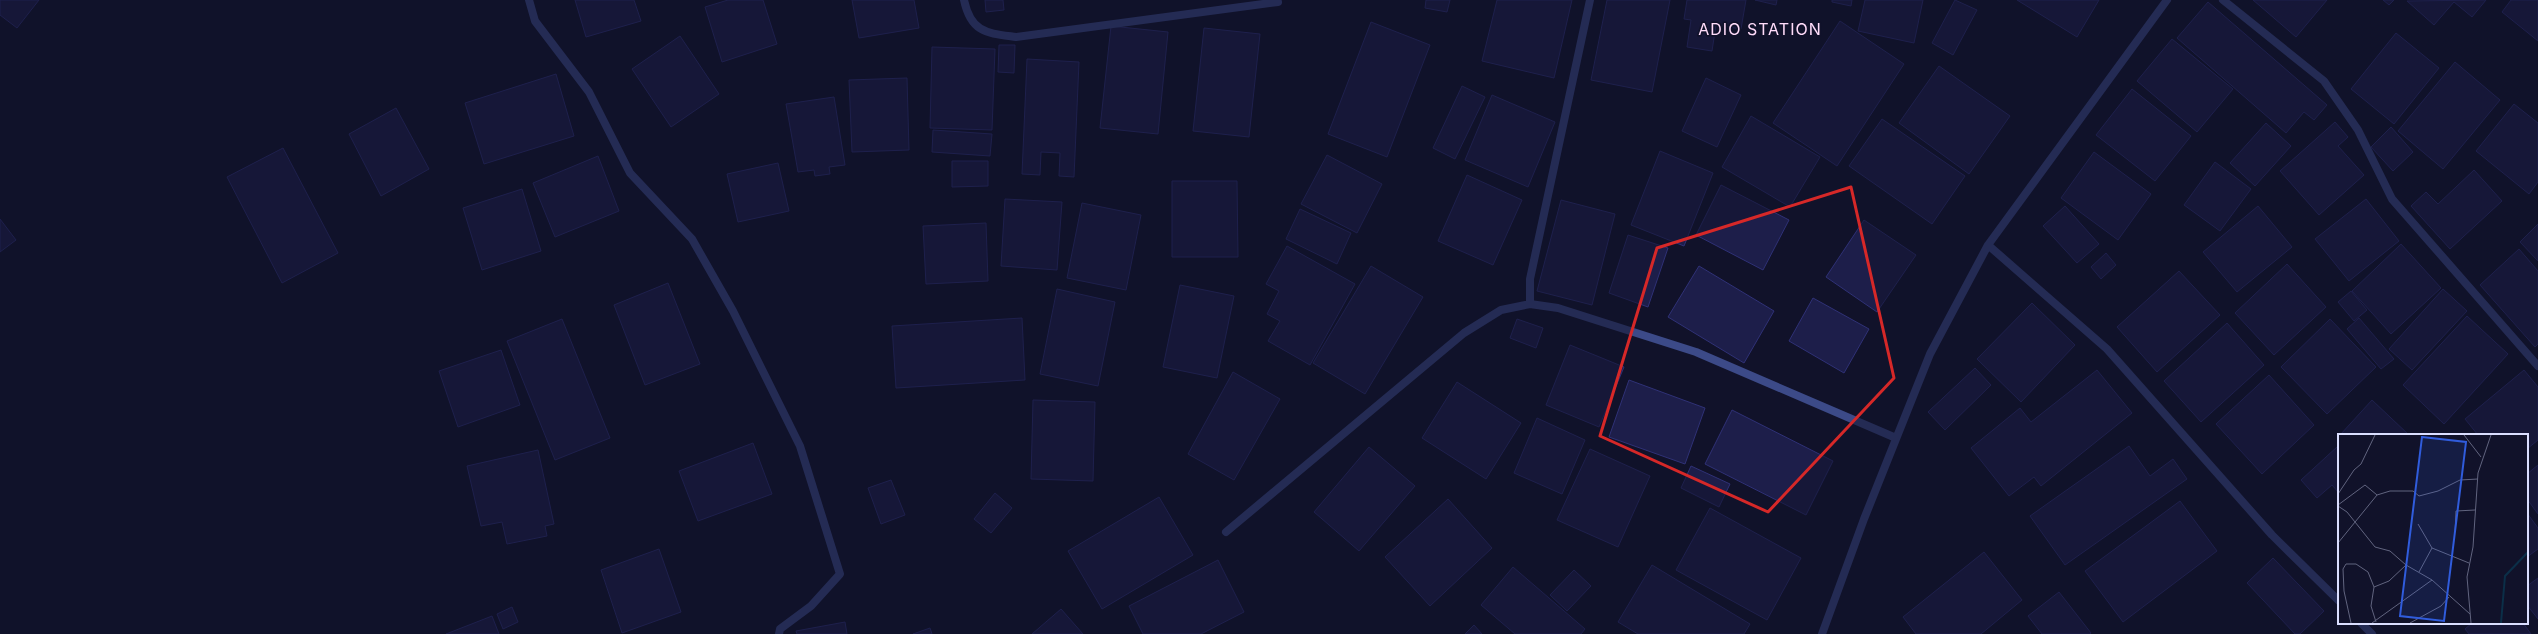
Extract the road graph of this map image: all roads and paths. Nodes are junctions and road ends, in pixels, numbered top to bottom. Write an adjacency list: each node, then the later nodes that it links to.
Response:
1 (529, 0): 14 (street)
2 (964, 0): 6 (street)
3 (1590, 0): 8 (street)
4 (2167, 0): 7 (street)
5 (2223, 0): 9 (street)
6 (1278, 2)
7 (1988, 245): 10 (street); 12 (street)
8 (1530, 304): 10 (street); 11 (street)
9 (2538, 366)
10 (1896, 438): 15 (street)
11 (1226, 532)
12 (2338, 600)
13 (2362, 624): 16 (street)
14 (779, 634)
15 (1822, 634)
16 (2372, 634)

